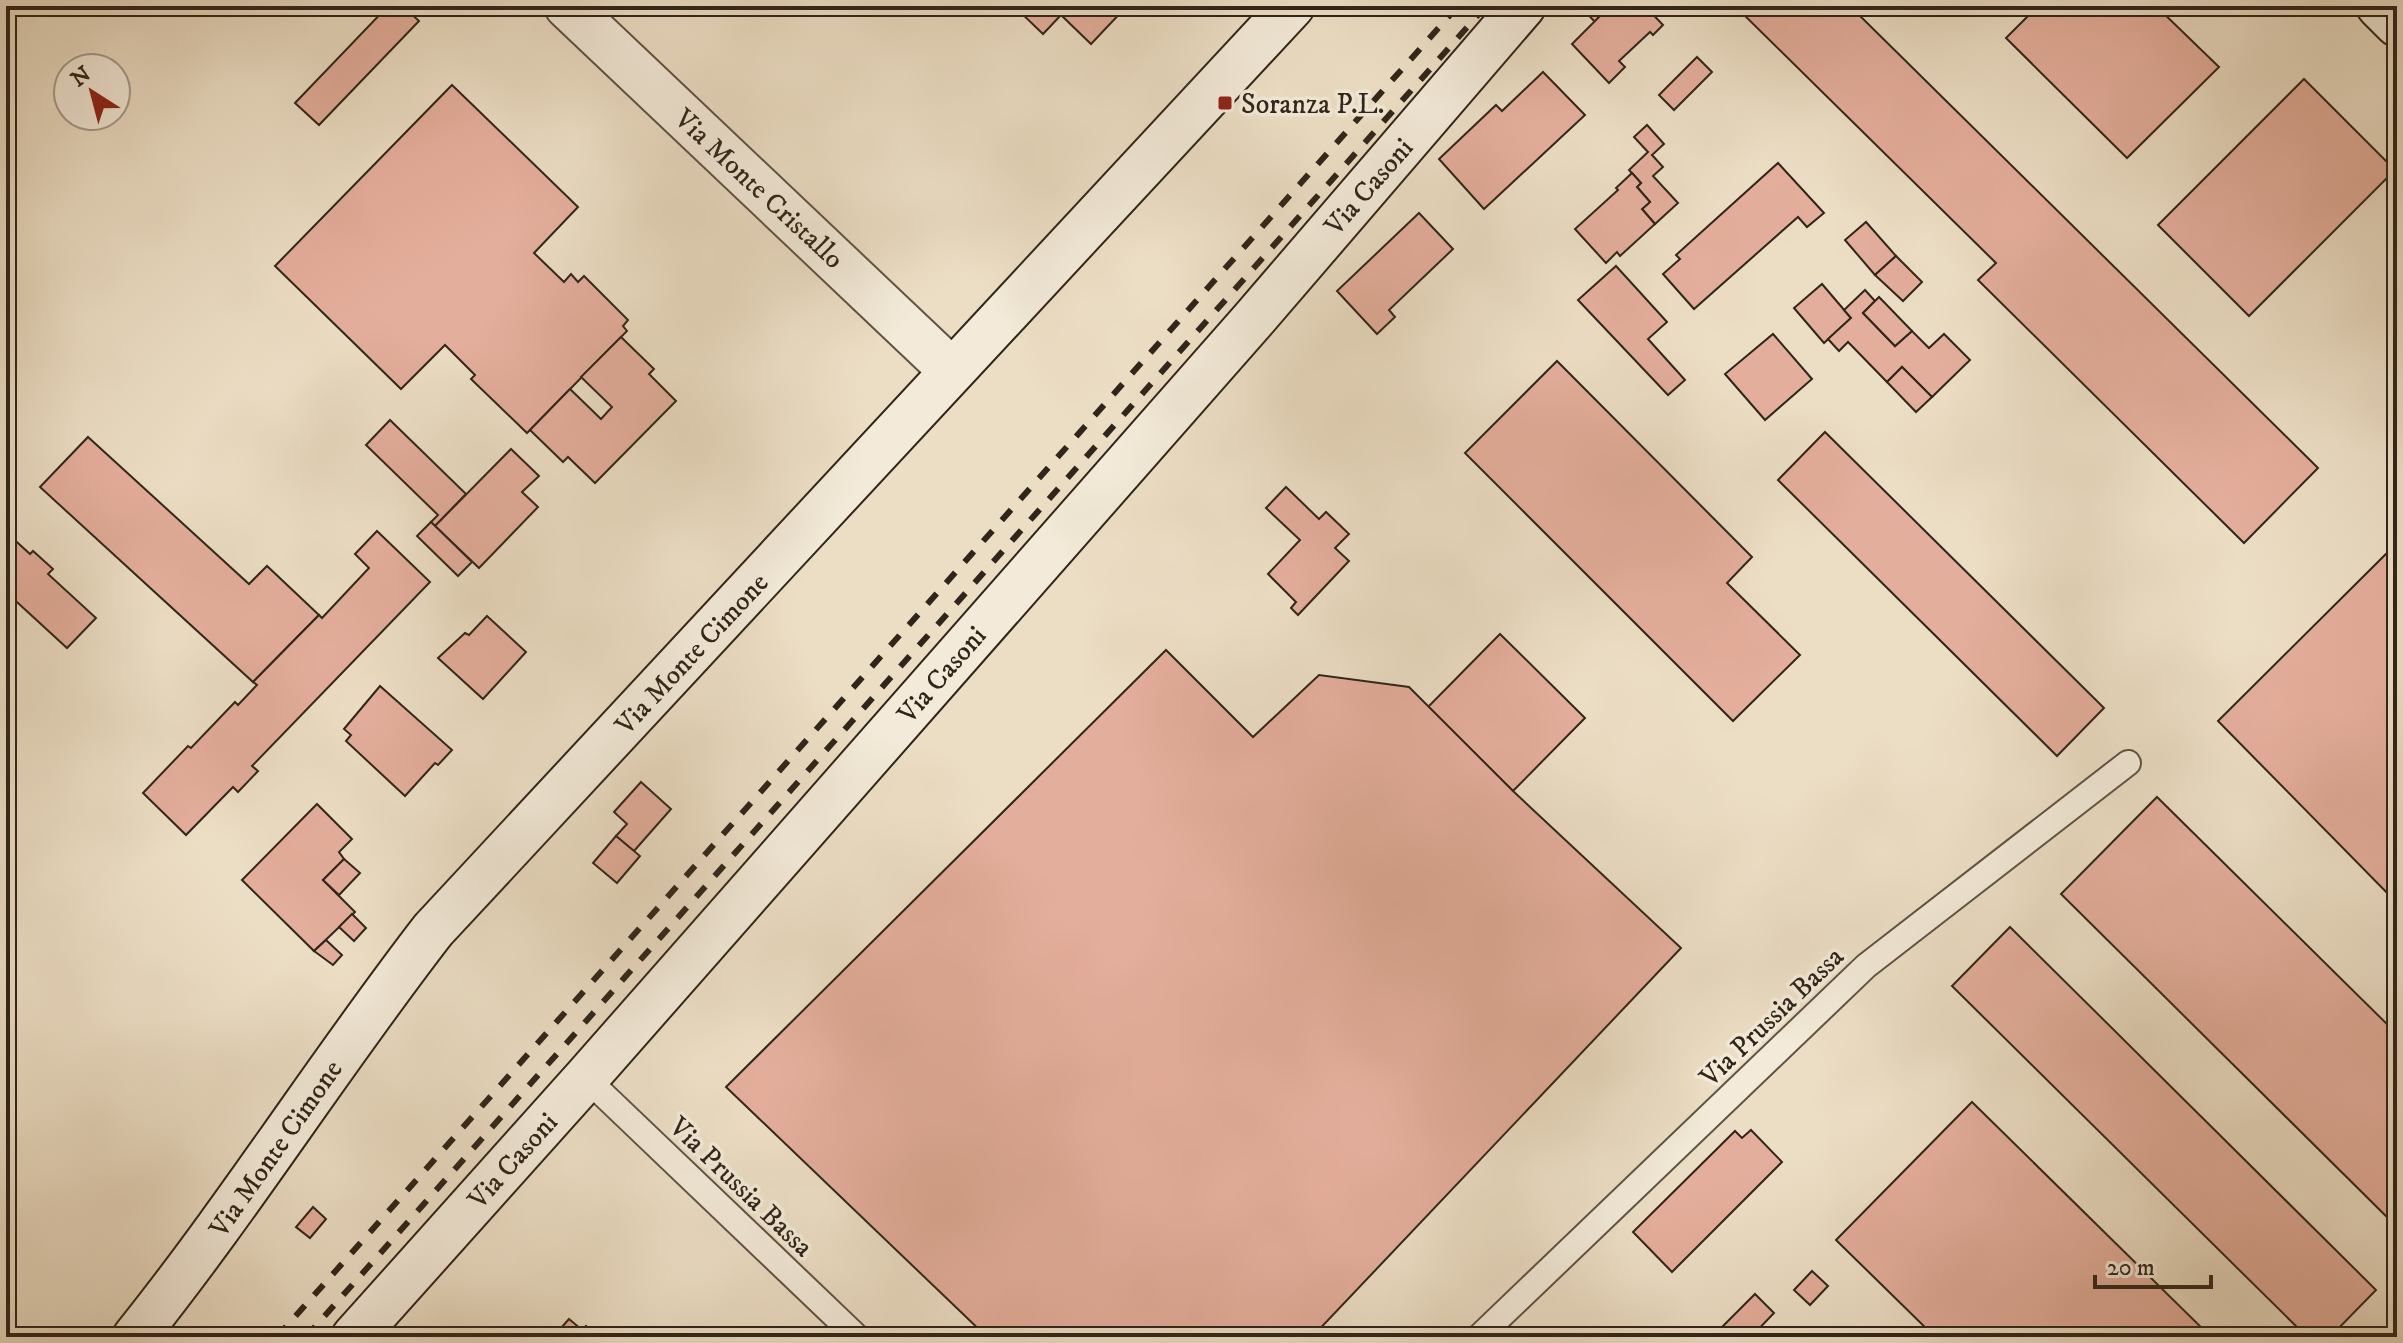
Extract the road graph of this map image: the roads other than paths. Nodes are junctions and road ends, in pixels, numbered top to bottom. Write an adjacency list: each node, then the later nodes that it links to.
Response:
1 (567, 6): 6 (street, Via Monte Cristallo)
2 (1292, 6): 6 (street, Via Monte Cimone)
3 (1523, 6): 8 (street, Via Casoni)
4 (2379, 6): 5 (street)
5 (2397, 24)
6 (952, 371): 9 (street, Via Monte Cimone)
7 (2128, 763): 12 (lane, Via Prussia Bassa)
8 (586, 1078): 10 (street, Via Casoni); 11 (lane, Via Prussia Bassa)
9 (135, 1337)
10 (354, 1337)
11 (857, 1337)
12 (1479, 1337)

